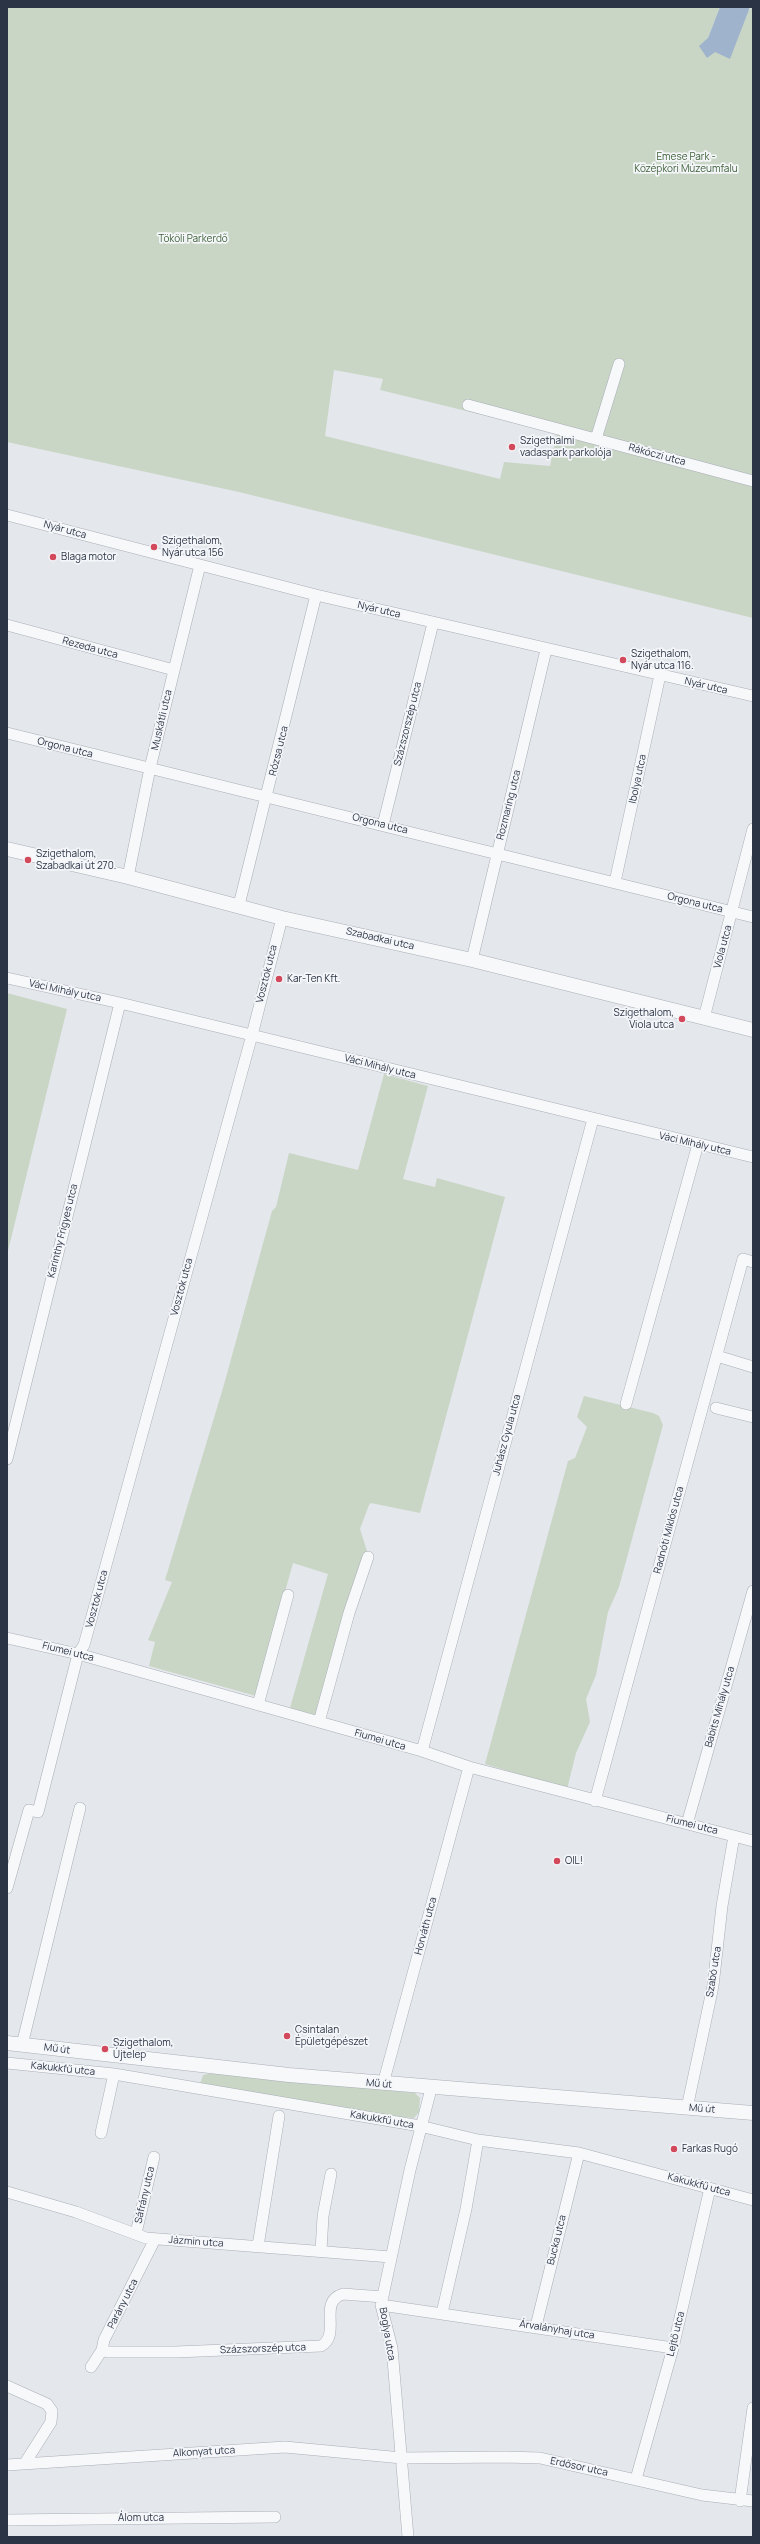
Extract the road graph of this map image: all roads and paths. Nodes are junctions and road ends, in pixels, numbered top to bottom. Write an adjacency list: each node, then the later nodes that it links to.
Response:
1 (619, 364): 3 (street)
2 (468, 405): 3 (street, Rákóczi utca)
3 (596, 439): 4 (street, Rákóczi utca)
4 (753, 481)
5 (7, 515): 6 (street, Nyár utca)
6 (200, 565): 7 (street, Nyár utca); 11 (street, Muskátli utca)
7 (316, 595): 8 (street, Nyár utca); 16 (street, Rózsa utca)
8 (433, 623): 10 (street, Nyár utca); 17 (street, Százszorszép utca)
9 (7, 625): 11 (street, Rezeda utca)
10 (546, 650): 12 (street, Nyár utca); 20 (street, Rozmaring utca)
11 (174, 670): 15 (street, Muskátli utca)
12 (660, 675): 13 (street, Nyár utca); 22 (street, Ibolya utca)
13 (753, 696)
14 (7, 733): 15 (street, Orgona utca)
15 (150, 768): 16 (street, Orgona utca); 21 (street, Muskátli utca)
16 (267, 796): 17 (street, Orgona utca); 23 (street, Rózsa utca)
17 (384, 825): 20 (street, Orgona utca)
18 (753, 829): 24 (street, Viola utca)
19 (7, 849): 21 (street, Szabadkai utca)
20 (497, 854): 22 (street, Orgona utca); 27 (street, Rozmaring utca)
21 (128, 877): 23 (street, Szabadkai utca)
22 (615, 882): 24 (street, Orgona utca)
23 (239, 905): 26 (street, Szabadkai utca)
24 (732, 912): 25 (street, Orgona utca); 30 (street, Viola utca)
25 (753, 917)
26 (282, 918): 27 (street, Szabadkai utca); 32 (street, Vosztok utca)
27 (472, 960): 30 (street, Szabadkai utca)
28 (7, 978): 29 (street, Váci Mihály utca)
29 (120, 1003): 32 (street, Váci Mihály utca); 42 (street, Karinthy Frigyes utca)
30 (704, 1018): 31 (street, Szabadkai utca)
31 (753, 1030)
32 (252, 1035): 33 (street, Váci Mihály utca); 47 (street, Vosztok utca)
33 (593, 1119): 34 (street, Váci Mihály utca); 50 (street, Juhász Gyula utca)
34 (698, 1144): 35 (street, Váci Mihály utca); 39 (street)
35 (753, 1157)
36 (748, 1260): 37 (street, Radnóti Miklós utca)
37 (717, 1356): 38 (street); 52 (street, Radnóti Miklós utca)
38 (753, 1367)
39 (626, 1404)
40 (716, 1408): 41 (street)
41 (753, 1417)
42 (7, 1459)
43 (368, 1557): 49 (street)
44 (753, 1591): 54 (street, Babits Mihály utca)
45 (288, 1595): 48 (street)
46 (7, 1638): 47 (street, Fiumei utca)
47 (78, 1654): 48 (street, Fiumei utca); 57 (street, Vosztok utca)
48 (258, 1705): 49 (street, Fiumei utca)
49 (319, 1722): 50 (street, Fiumei utca)
50 (422, 1751): 51 (street, Fiumei utca)
51 (469, 1767): 52 (street, Fiumei utca); 62 (street, Horváth utca)
52 (595, 1801): 54 (street, Fiumei utca)
53 (80, 1808): 59 (street)
54 (688, 1824): 55 (street, Fiumei utca)
55 (734, 1836): 56 (street, Fiumei utca); 64 (street, Szabó utca)
56 (753, 1841)
57 (7, 1888)
58 (7, 2043): 59 (street, Mű út)
59 (22, 2045): 62 (street, Mű út)
60 (7, 2063): 61 (street, Kakukkfű utca)
61 (114, 2074): 67 (street, Kakukkfű utca); 68 (street)
62 (383, 2084): 63 (street, Mű út)
63 (431, 2088): 64 (street, Mű út); 67 (street, Boglya utca)
64 (687, 2108): 65 (street, Mű út)
65 (753, 2113)
66 (279, 2116): 78 (street)
67 (420, 2126): 69 (street, Kakukkfű utca); 80 (street, Boglya utca)
68 (101, 2133)
69 (478, 2140): 70 (street, Kakukkfű utca); 82 (street)
70 (579, 2153): 73 (street, Kakukkfű utca); 83 (street, Bucka utca)
71 (154, 2156): 76 (street, Sáfrány utca)
72 (331, 2174): 79 (street)
73 (710, 2188): 75 (street, Kakukkfű utca); 84 (street, Lejtő utca)
74 (7, 2192): 76 (street, Jázmin utca)
75 (753, 2200)
76 (136, 2233): 77 (street, Jázmin utca)
77 (155, 2239): 78 (street, Jázmin utca); 85 (street, Parány utca)
78 (258, 2246): 79 (street, Jázmin utca)
79 (321, 2251): 80 (street, Jázmin utca)
80 (391, 2257): 81 (street, Boglya utca)
81 (382, 2301): 82 (street, Árvalányhaj utca); 85 (street, Százszorszép utca); 89 (street, Boglya utca)
82 (442, 2313): 83 (street, Árvalányhaj utca)
83 (536, 2326): 84 (street, Árvalányhaj utca)
84 (673, 2348): 92 (street, Lejtő utca)
85 (102, 2350): 86 (street, Parány utca)
86 (90, 2367)
87 (7, 2386): 90 (street)
88 (753, 2408): 93 (street)
89 (402, 2458): 90 (street, Alkonyat utca); 92 (street, Erdősor utca); 97 (street, Boglya utca)
90 (25, 2463): 91 (street, Alkonyat utca)
91 (7, 2465)
92 (636, 2479): 93 (street, Erdősor utca)
93 (740, 2501): 94 (street, Erdősor utca)
94 (753, 2501)
95 (275, 2517): 96 (street, Álom utca)
96 (7, 2520)
97 (408, 2537)

